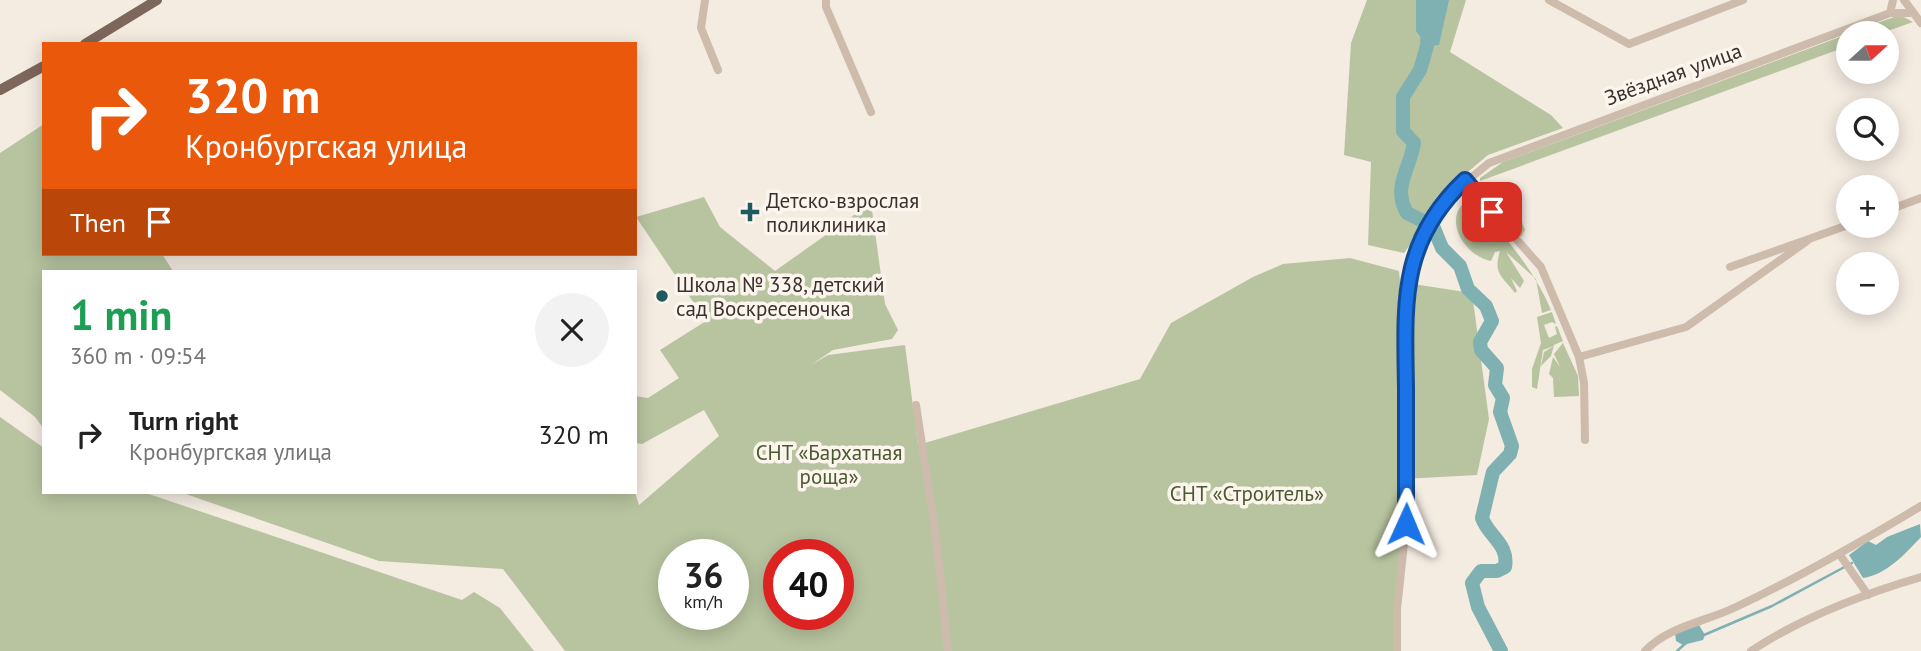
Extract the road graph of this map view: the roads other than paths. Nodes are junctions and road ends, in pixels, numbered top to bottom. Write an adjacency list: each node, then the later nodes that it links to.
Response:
1 (157, 0): 11 (main road)
2 (705, 0): 13 (street)
3 (826, 0): 15 (street)
4 (1549, 0): 5 (street)
5 (1743, 0)
6 (1892, 0): 8 (street)
7 (1904, 0): 9 (street)
8 (1890, 13): 9 (street, Звёздная улица); 16 (street, Звёздная улица)
9 (1913, 13): 10 (street)
10 (1921, 23)
11 (88, 42)
12 (42, 67): 14 (main road)
13 (718, 70)
14 (0, 90)
15 (871, 112)
16 (1465, 180): 22 (street); 30 (street, Звёздная улица)
17 (1921, 198): 18 (street)
18 (1899, 206)
19 (1836, 230): 20 (street)
20 (1807, 241): 21 (street); 22 (street)
21 (1730, 268)
22 (1579, 357): 24 (street)
23 (916, 405): 29 (street)
24 (1585, 440)
25 (1921, 506): 26 (street)
26 (1840, 555): 28 (street); 31 (street)
27 (1921, 577): 28 (street)
28 (1868, 595): 32 (street)
29 (948, 651)
30 (1397, 651)
31 (1644, 651)
32 (1751, 651)

